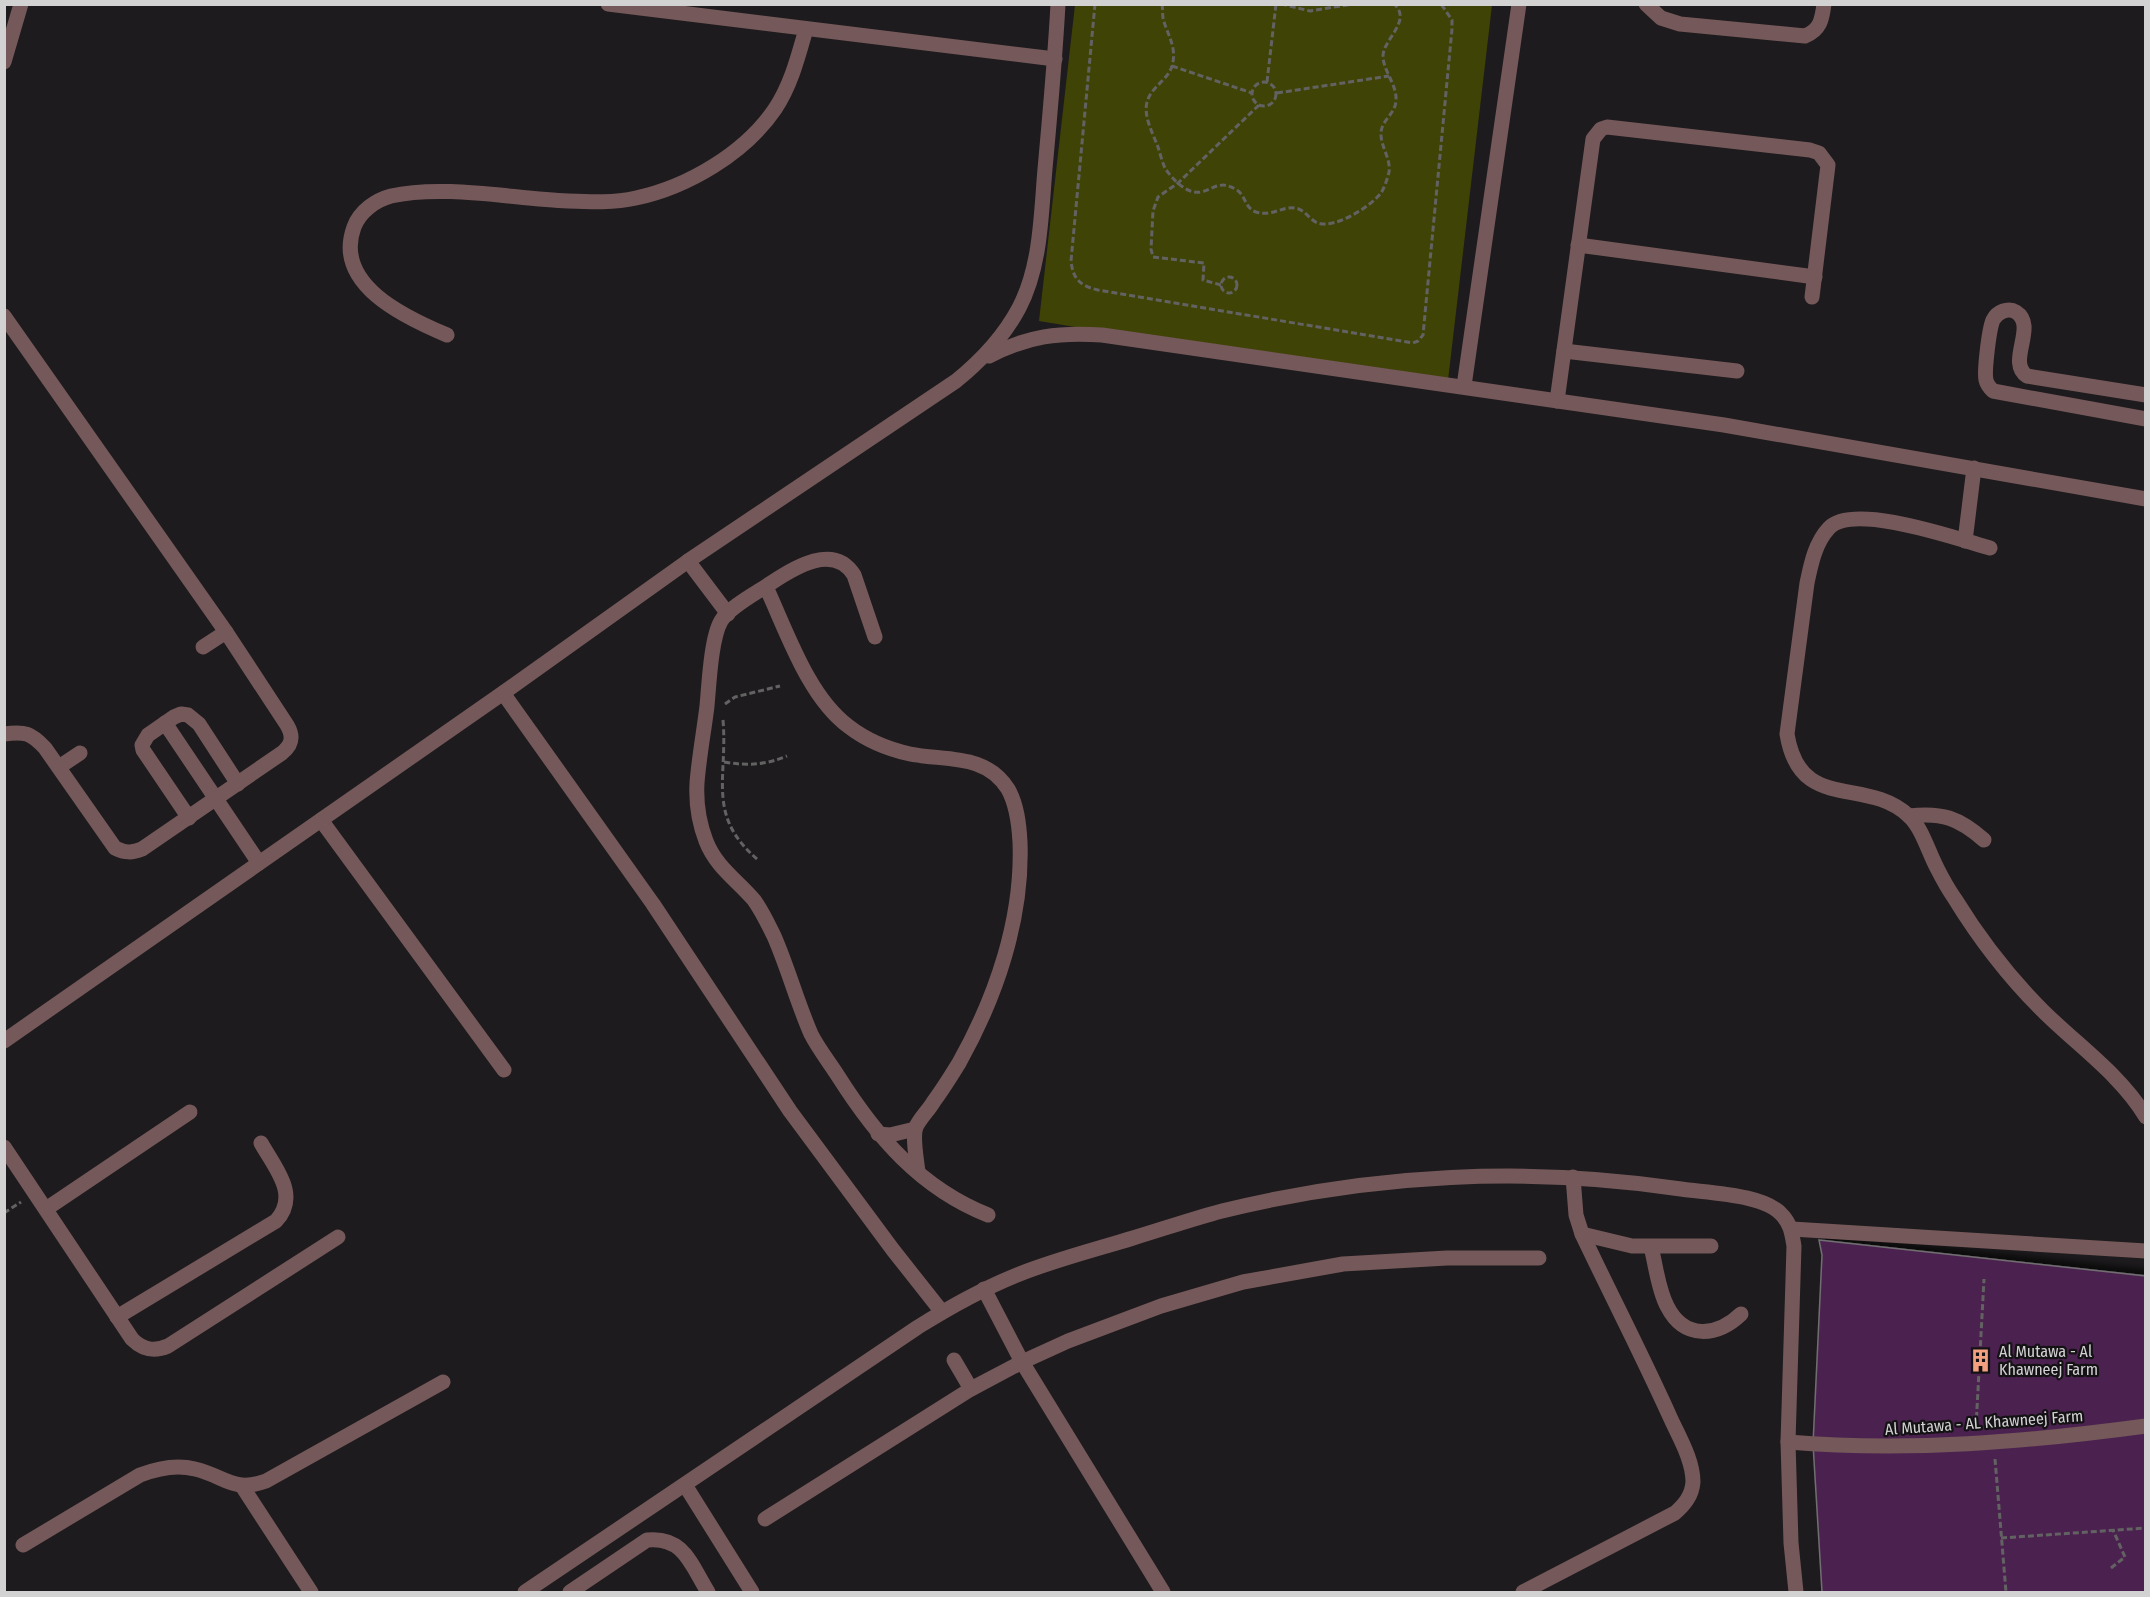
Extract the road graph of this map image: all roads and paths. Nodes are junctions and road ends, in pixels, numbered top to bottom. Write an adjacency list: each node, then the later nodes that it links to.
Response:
1 (21, 4): 16 (street)
2 (608, 4): 14 (street)
3 (1058, 4): 15 (street)
4 (1095, 4): 10 (path)
5 (1162, 4): 17 (path)
6 (1276, 4): 19 (path)
7 (1281, 4): 8 (path)
8 (1353, 4)
9 (1394, 4): 18 (path)
10 (1441, 4)
11 (1519, 4): 33 (street)
12 (1646, 4): 13 (street)
13 (1824, 4)
14 (806, 29): 15 (street); 29 (street)
15 (1055, 59): 31 (street)
16 (4, 62)
17 (1172, 66): 20 (path); 23 (path)
18 (1389, 76): 21 (path); 23 (path)
19 (1267, 82): 20 (path); 21 (path)
20 (1252, 93): 22 (path)
21 (1277, 93): 22 (path)
22 (1259, 105): 23 (path)
23 (1178, 183): 26 (path)
24 (1578, 245): 25 (street); 25 (street); 30 (street)
25 (1815, 277): 27 (street)
26 (1221, 285): 26 (path)
27 (1812, 297)
28 (4, 316): 44 (street)
29 (447, 334)
30 (1563, 351): 32 (street); 35 (street)
31 (981, 360): 33 (street); 41 (street)
32 (1737, 371)
33 (1464, 386): 35 (street)
34 (2145, 395): 36 (street)
35 (1557, 401): 37 (street)
36 (2145, 419)
37 (1974, 468): 38 (street); 39 (street)
38 (2145, 498)
39 (1965, 540): 40 (street); 59 (street)
40 (1990, 548)
41 (688, 561): 43 (street); 48 (street)
42 (766, 587): 43 (street); 45 (street); 69 (street)
43 (728, 614): 70 (street)
44 (226, 632): 46 (street); 57 (street)
45 (875, 637)
46 (203, 647)
47 (780, 686): 49 (path)
48 (503, 693): 61 (street); 86 (street)
49 (723, 711)
50 (723, 717): 55 (path)
51 (165, 723): 57 (street); 58 (street); 60 (street)
52 (4, 734): 56 (street)
53 (80, 753): 56 (street)
54 (787, 756): 55 (path)
55 (724, 762): 63 (path)
56 (59, 767): 60 (street)
57 (238, 784): 58 (street)
58 (215, 800): 60 (street); 64 (street)
59 (1909, 816): 62 (street); 68 (street)
60 (189, 818)
61 (321, 820): 64 (street); 66 (street)
62 (1984, 840)
63 (757, 859)
64 (259, 863): 65 (street)
65 (4, 1041)
66 (504, 1070)
67 (190, 1112): 75 (street)
68 (2145, 1117)
69 (915, 1129): 70 (street); 73 (street)
70 (878, 1134): 73 (street)
71 (261, 1143): 88 (street)
72 (4, 1147): 75 (street)
73 (918, 1172): 76 (street)
74 (1573, 1176): 77 (street); 78 (street); 85 (street)
75 (46, 1209): 88 (street)
76 (988, 1215)
77 (1792, 1229): 82 (street); 94 (street)
78 (1582, 1234): 81 (street); 111 (street)
79 (338, 1237): 88 (street)
80 (1711, 1246): 81 (street)
81 (1651, 1247): 87 (street)
82 (2145, 1251)
83 (1539, 1258): 90 (street)
84 (1984, 1279): 96 (path)
85 (984, 1289): 86 (street); 90 (street)
86 (942, 1312): 97 (street)
87 (1741, 1314)
88 (117, 1317)
89 (954, 1360): 92 (street)
90 (1022, 1362): 92 (street); 110 (street)
91 (443, 1382): 98 (street)
92 (971, 1389): 99 (street)
93 (2145, 1426): 95 (street, Al Mutawa - AL Khawneej Farm)
94 (1788, 1442): 96 (street, Al Mutawa - AL Khawneej Farm); 112 (street)
95 (1994, 1442): 96 (street, Al Mutawa - AL Khawneej Farm); 102 (path)
96 (1975, 1444)
97 (685, 1485): 106 (street); 109 (street)
98 (242, 1486): 103 (street); 105 (street)
99 (765, 1520)
100 (2145, 1528): 101 (path)
101 (2113, 1530): 102 (path); 104 (path)
102 (2001, 1538): 113 (path)
103 (23, 1545)
104 (2111, 1568)
105 (311, 1593)
106 (525, 1593)
107 (570, 1593): 108 (street)
108 (708, 1593)
109 (752, 1593)
110 (1163, 1593)
111 (1522, 1593)
112 (1796, 1593)
113 (2006, 1593)

